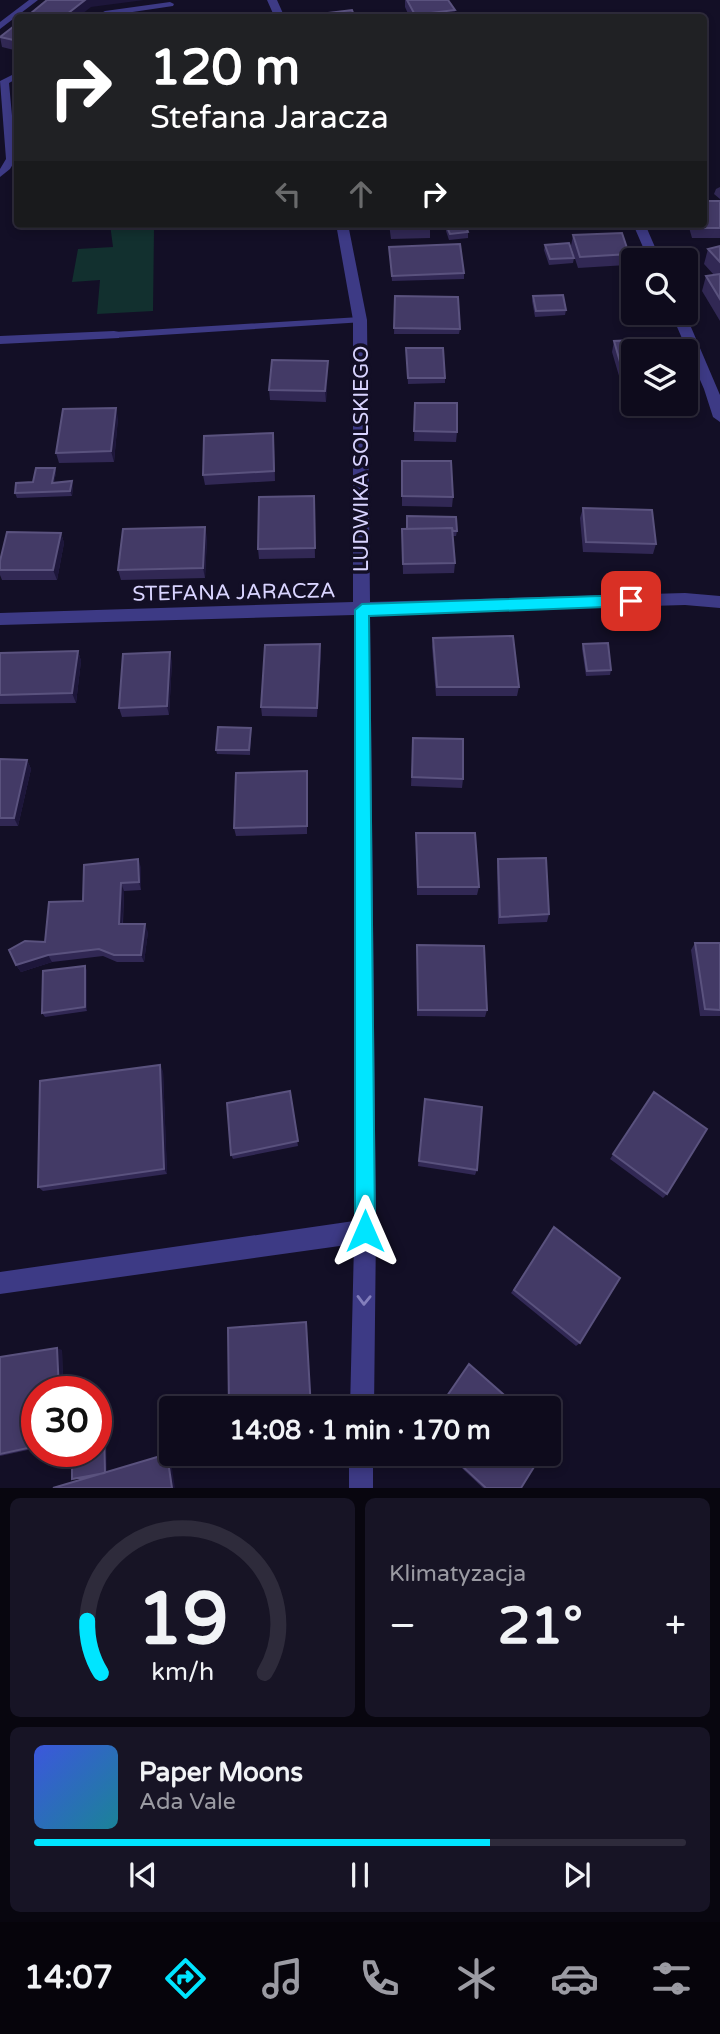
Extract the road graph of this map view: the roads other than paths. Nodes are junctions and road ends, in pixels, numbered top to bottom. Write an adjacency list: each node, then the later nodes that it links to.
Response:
1 (34, 0): 3 (lane)
2 (170, 4): 4 (lane)
3 (16, 14)
4 (103, 14)
5 (14, 15): 6 (lane)
6 (0, 26)
7 (14, 75): 8 (lane)
8 (0, 174)
9 (343, 228): 12 (street, LUDWIKA SOLSKIEGO)
10 (641, 228): 11 (street)
11 (649, 248)
12 (360, 320): 14 (lane); 18 (street, LUDWIKA SOLSKIEGO)
13 (683, 325): 16 (street)
14 (114, 335): 15 (street)
15 (0, 340)
16 (720, 417)
17 (720, 602): 18 (street, STEFANA JARACZA)
18 (362, 610): 19 (street, STEFANA JARACZA); 20 (street, LUDWIKA SOLSKIEGO)
19 (0, 619)
20 (365, 1231): 21 (street); 22 (street, LUDWIKA SOLSKIEGO, one-way to 22)
21 (0, 1283)
22 (362, 1396)
23 (361, 1466): 24 (street)
24 (361, 1488)

